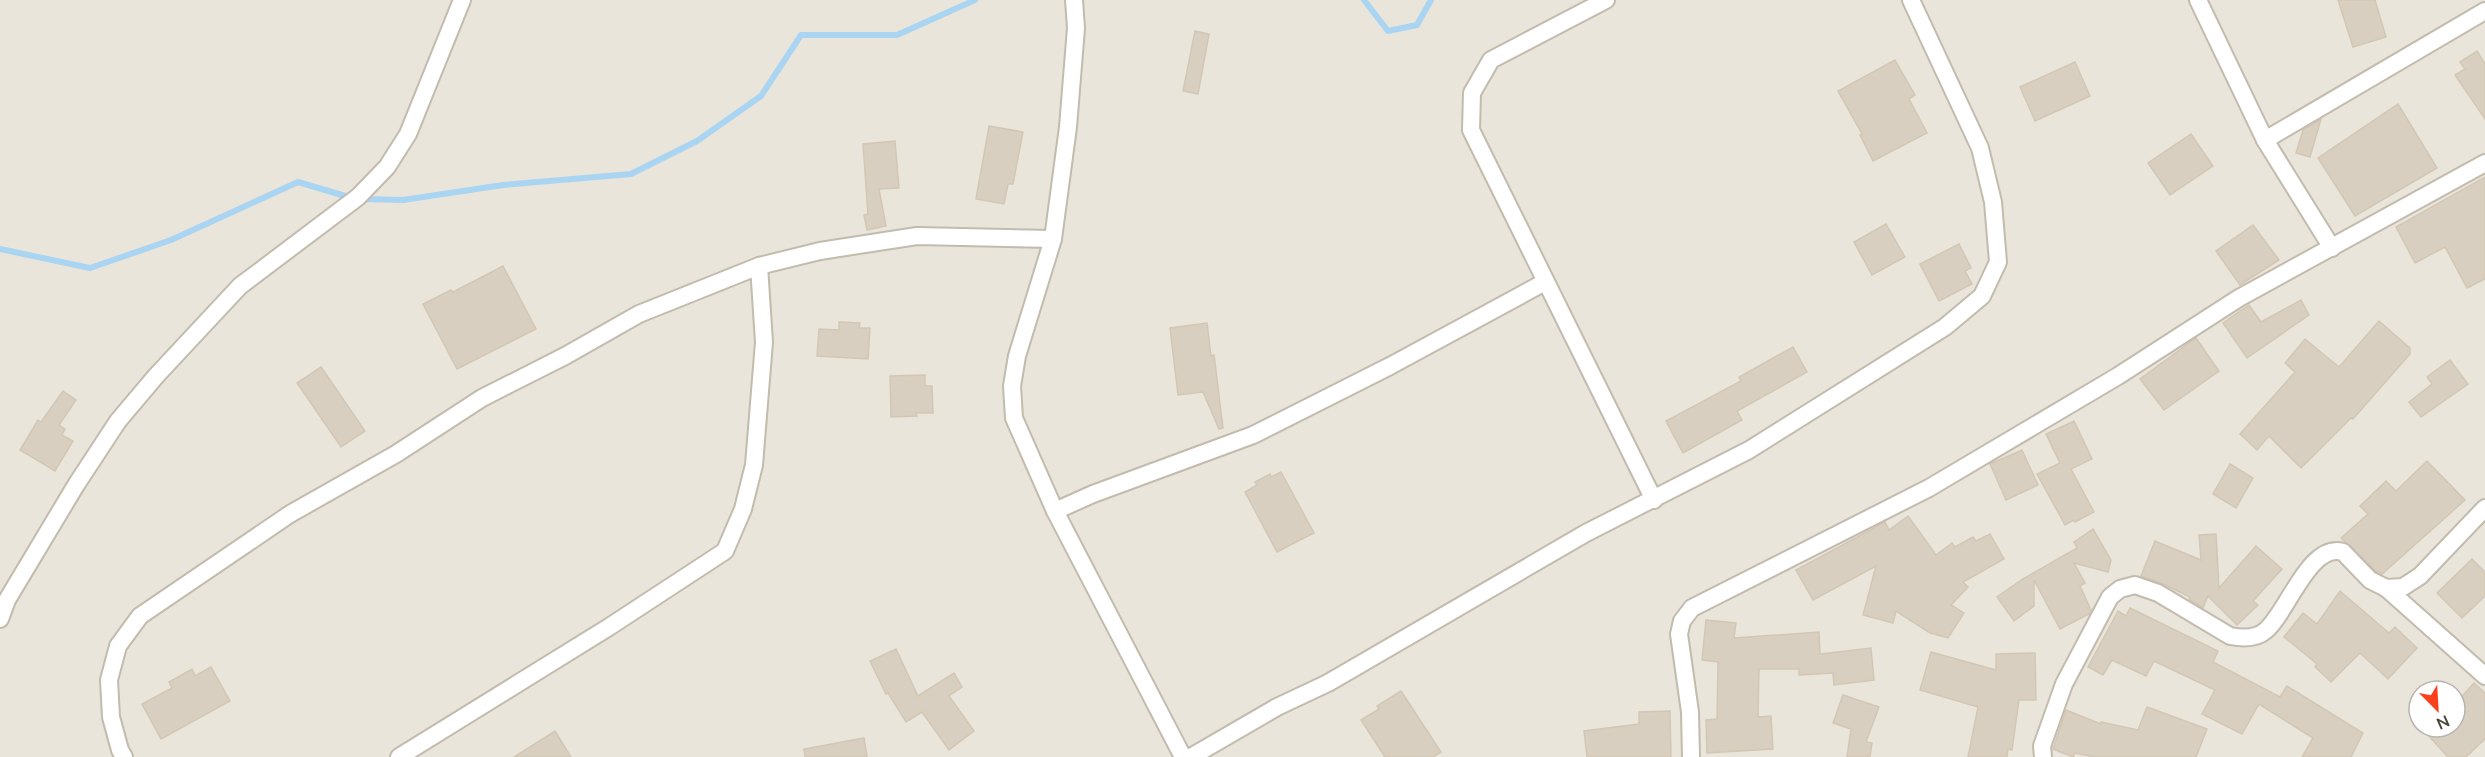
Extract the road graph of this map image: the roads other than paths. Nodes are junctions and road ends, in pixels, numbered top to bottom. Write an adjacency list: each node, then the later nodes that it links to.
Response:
1 (462, 0): 17 (street)
2 (1074, 0): 9 (street)
3 (1606, 0): 12 (street)
4 (1911, 0): 13 (street)
5 (2198, 0): 7 (street)
6 (2485, 11): 7 (street)
7 (2265, 140): 10 (street)
8 (2485, 163): 10 (street)
9 (1053, 239): 11 (street); 15 (street)
10 (2332, 248): 23 (street)
11 (759, 266): 19 (street); 20 (street)
12 (1545, 282): 13 (street); 15 (street)
13 (1654, 500): 22 (street)
14 (2485, 508): 16 (street)
15 (1055, 511): 21 (street)
16 (2386, 588): 18 (street); 24 (street)
17 (0, 619)
18 (2485, 676)
19 (124, 757)
20 (399, 757)
21 (1183, 757)
22 (1191, 757)
23 (1691, 757)
24 (2043, 757)

